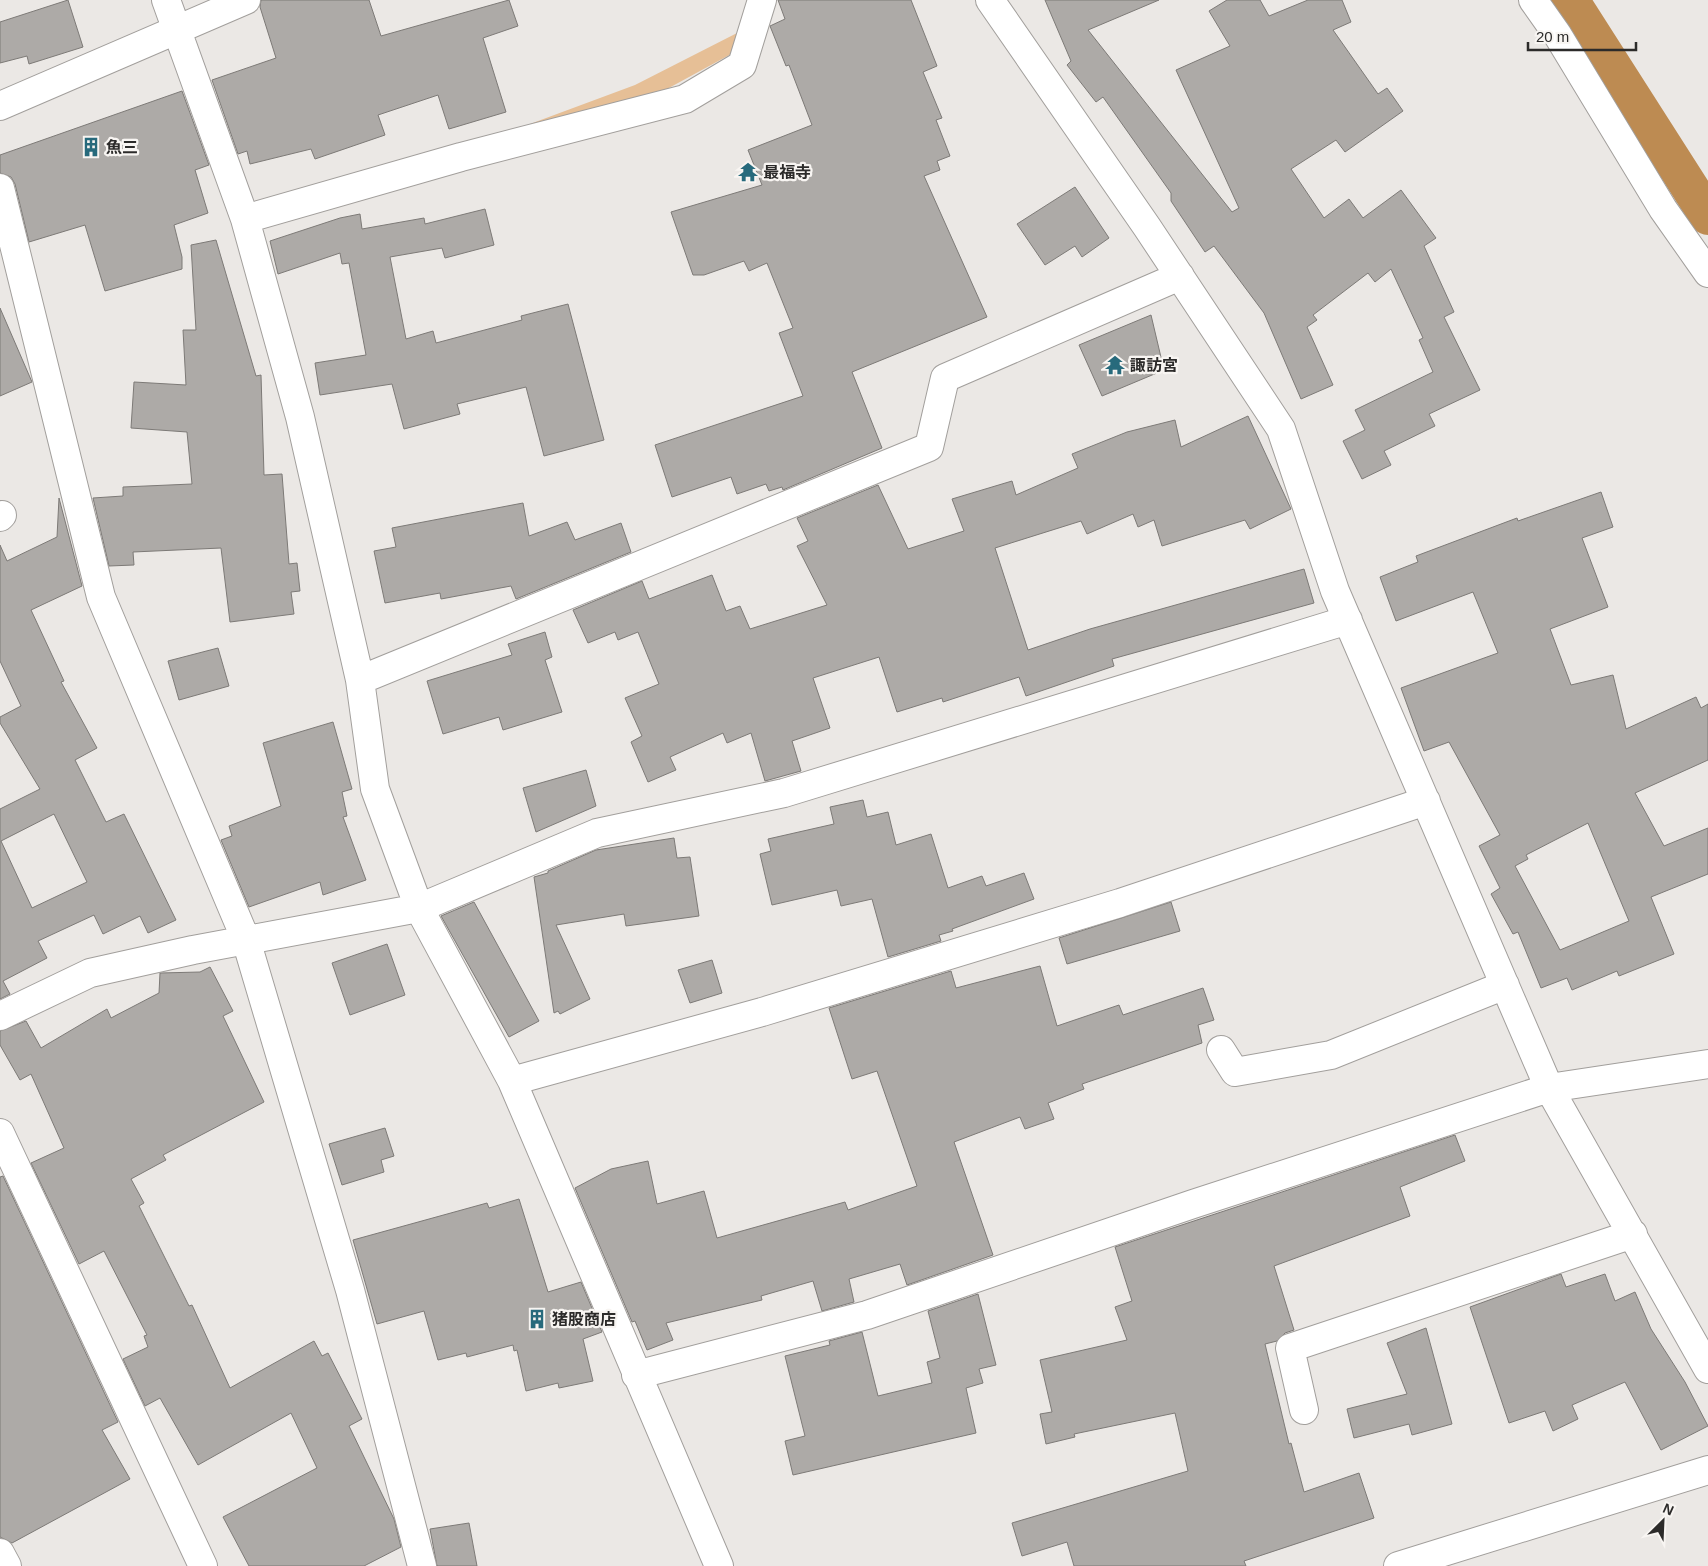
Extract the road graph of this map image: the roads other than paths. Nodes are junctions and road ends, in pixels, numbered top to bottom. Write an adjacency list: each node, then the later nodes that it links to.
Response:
1 (166, 0): 6 (street)
2 (246, 0): 6 (street)
3 (762, 0): 9 (street)
4 (990, 0): 11 (street)
5 (1533, 0): 10 (street)
6 (177, 29): 7 (street); 9 (street)
7 (0, 106)
8 (0, 188): 16 (street)
9 (245, 219): 13 (street)
10 (1708, 273)
11 (1180, 276): 12 (street); 13 (street)
12 (1348, 620): 14 (street); 15 (street)
13 (360, 680): 15 (street)
14 (1426, 801): 17 (street); 21 (street)
15 (418, 908): 16 (street); 21 (street)
16 (246, 940): 18 (street); 32 (street)
17 (1505, 985): 19 (street); 22 (street)
18 (0, 1016)
19 (1221, 1050)
20 (1708, 1064): 22 (street)
21 (512, 1081): 26 (street)
22 (1549, 1088): 24 (street); 26 (street)
23 (0, 1132): 31 (street)
24 (1633, 1234): 25 (street); 27 (street)
25 (1708, 1369)
26 (636, 1375): 33 (street)
27 (1304, 1410)
28 (1708, 1470): 34 (street)
29 (0, 1553): 30 (street)
30 (7, 1566)
31 (203, 1566)
32 (422, 1566)
33 (719, 1566)
34 (1398, 1566)

